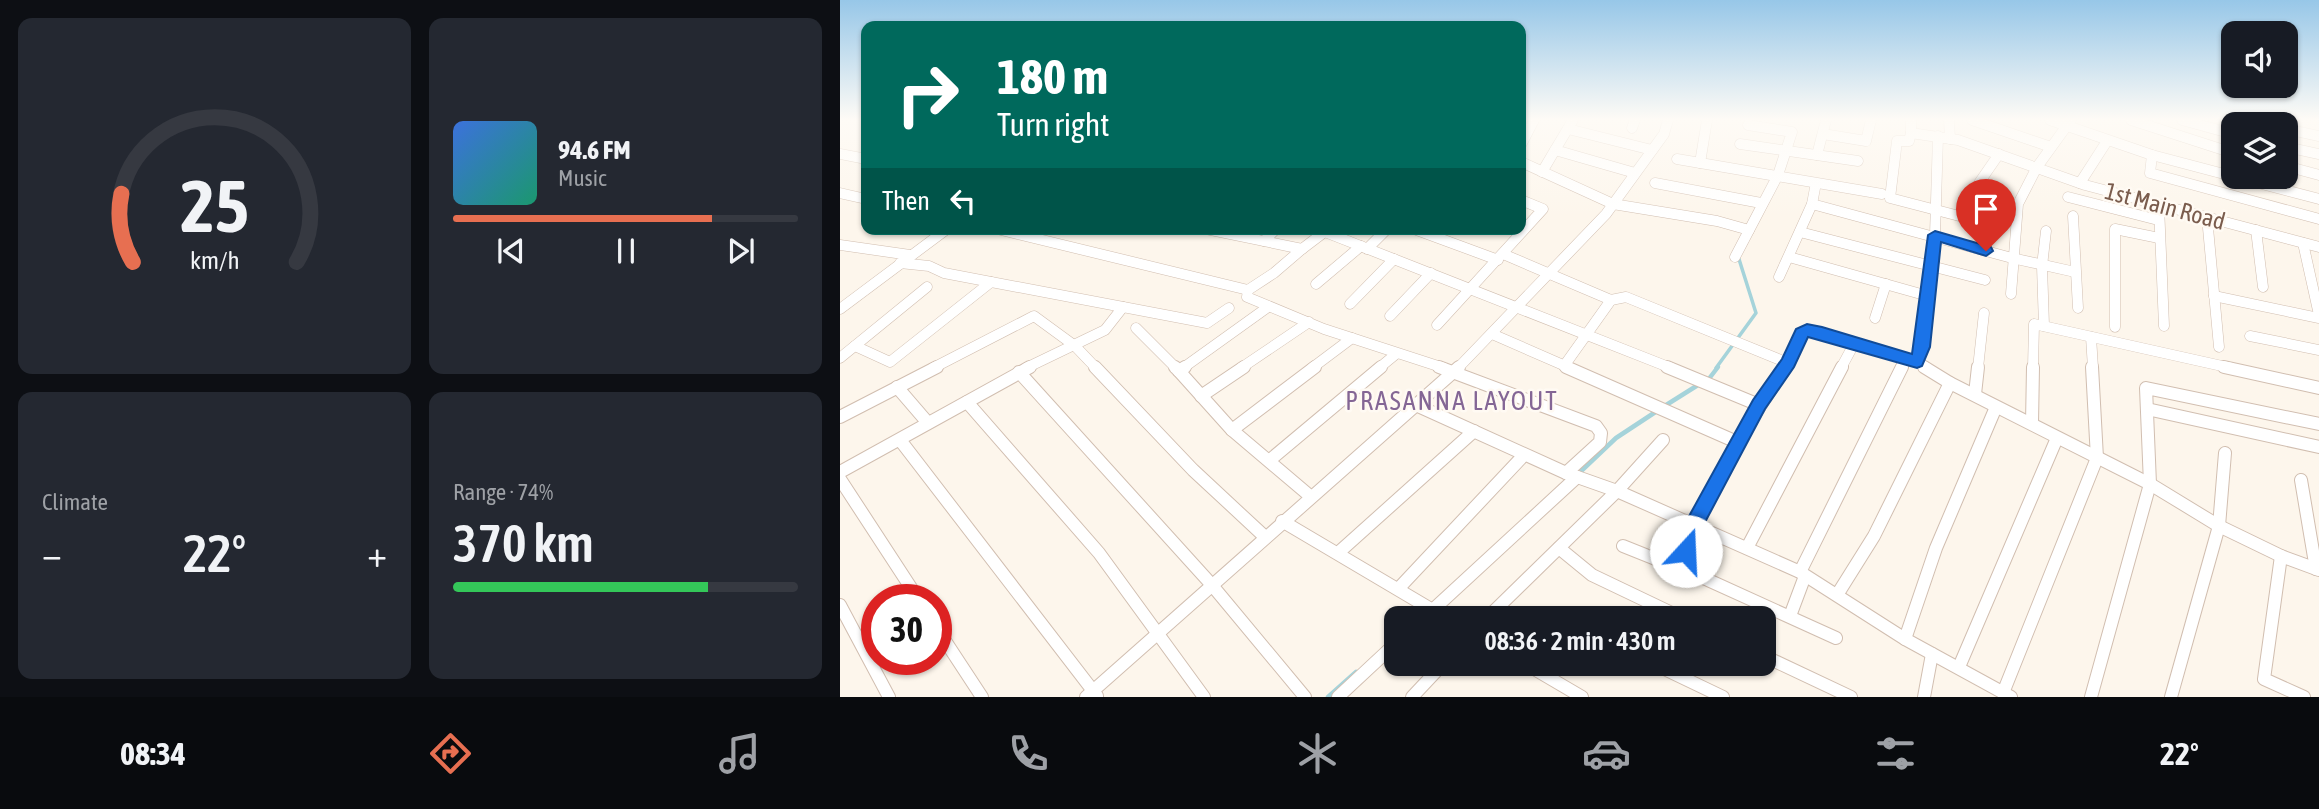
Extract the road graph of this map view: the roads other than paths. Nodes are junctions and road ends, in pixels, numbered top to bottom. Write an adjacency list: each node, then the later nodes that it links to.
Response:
1 (1554, 153): 26 (street)
2 (1564, 153): 27 (street)
3 (1650, 153): 27 (street)
4 (1701, 153): 21 (street)
5 (1785, 153): 29 (street)
6 (1797, 153): 16 (street)
7 (1896, 153): 46 (street)
8 (1938, 153): 46 (street)
9 (1994, 153): 15 (street, 1st Main Road)
10 (2047, 153): 23 (street)
11 (2100, 153): 32 (street)
12 (2144, 153): 17 (street)
13 (2200, 153): 24 (street)
14 (840, 154): 18 (street)
15 (1999, 154): 23 (street, 1st Main Road); 31 (street)
16 (1817, 155): 20 (street)
17 (2152, 155): 24 (street); 33 (street)
18 (861, 158)
19 (1677, 159): 21 (street)
20 (1858, 161)
21 (1699, 163): 29 (street)
22 (1526, 164): 26 (street)
23 (2038, 167): 32 (street, 1st Main Road); 78 (street)
24 (2200, 169): 33 (street); 40 (street)
25 (2298, 169): 28 (street)
26 (1542, 172): 42 (street)
27 (1635, 173): 42 (street)
28 (2319, 174)
29 (1778, 175): 36 (street); 43 (street)
30 (1655, 183): 43 (street)
31 (1979, 183)
32 (2080, 183): 45 (street, 1st Main Road)
33 (2194, 185): 37 (street); 49 (street)
34 (1815, 188): 44 (street)
35 (840, 193): 39 (street)
36 (1882, 194)
37 (2192, 195)
38 (2068, 197): 50 (street)
39 (861, 198)
40 (2319, 200)
41 (1526, 202): 52 (street)
42 (1613, 204): 53 (street); 85 (street)
43 (1761, 204): 53 (street)
44 (1812, 204): 55 (street); 66 (street)
45 (2159, 206): 48 (street, 1st Main Road); 50 (street)
46 (1937, 211): 51 (street); 66 (street)
47 (2073, 216): 83 (street)
48 (2207, 217): 54 (street, 1st Main Road); 97 (street)
49 (2319, 219)
50 (2158, 220): 67 (street)
51 (1990, 224)
52 (1526, 229)
53 (1749, 230): 76 (street)
54 (2256, 230): 69 (street, 1st Main Road); 92 (street)
55 (1800, 232): 77 (street); 81 (street)
56 (2046, 232): 82 (street)
57 (939, 235): 74 (street)
58 (1021, 235): 94 (street)
59 (1241, 235): 68 (street)
60 (1270, 235): 68 (street)
61 (1321, 235): 73 (street)
62 (1336, 235): 71 (street)
63 (1379, 235): 71 (street)
64 (1433, 235): 75 (street)
65 (1520, 235): 75 (street)
66 (1935, 235): 78 (street); 81 (street)
67 (2159, 238): 113 (street); 114 (street)
68 (1264, 241): 73 (street)
69 (2303, 243): 72 (street, 1st Main Road); 108 (street)
70 (840, 244): 74 (street)
71 (1364, 247): 79 (street); 89 (street)
72 (2319, 247)
73 (1302, 249): 94 (street)
74 (910, 256): 80 (street)
75 (1501, 257): 85 (street); 93 (street)
76 (1735, 257)
77 (1789, 257): 86 (street); 90 (street)
78 (2012, 258): 82 (street); 95 (street)
79 (1394, 259): 84 (street); 99 (street)
80 (900, 263): 88 (street); 105 (street)
81 (1932, 266): 87 (street); 96 (street)
82 (2042, 266): 83 (street); 112 (street)
83 (2076, 272): 104 (street)
84 (1431, 273): 93 (street); 107 (street)
85 (1550, 273): 98 (street); 100 (street)
86 (1780, 277)
87 (1985, 280)
88 (991, 282): 101 (street); 122 (street)
89 (1316, 284)
90 (1885, 284): 96 (street); 109 (street)
91 (927, 287): 122 (street)
92 (2263, 287)
93 (1471, 288): 100 (street); 111 (street)
94 (1248, 290): 102 (street)
95 (2011, 294)
96 (1928, 296): 128 (street)
97 (2214, 296): 108 (street); 124 (street)
98 (1611, 300): 117 (street); 129 (street)
99 (1350, 303)
100 (1518, 306): 116 (street); 117 (street)
101 (1123, 307): 103 (street); 123 (street)
102 (1268, 307): 110 (street); 131 (street)
103 (1228, 308)
104 (2078, 308)
105 (840, 309)
106 (1984, 313): 137 (street)
107 (1390, 316)
108 (2319, 316)
109 (1875, 318)
110 (1310, 322): 120 (street); 138 (street)
111 (1437, 325)
112 (2044, 326): 119 (street); 146 (street)
113 (2164, 326)
114 (2115, 327)
115 (1136, 328): 131 (street)
116 (1492, 334): 130 (street); 133 (street)
117 (1589, 334): 130 (street); 141 (street)
118 (2250, 336): 125 (street)
119 (2091, 337): 136 (street); 157 (street)
120 (1352, 338): 126 (street); 148 (street)
121 (1854, 344): 128 (street); 129 (street); 172 (street)
122 (855, 346): 127 (street)
123 (1075, 346): 132 (street); 135 (street); 169 (street)
124 (2219, 347)
125 (2319, 350)
126 (1396, 354): 133 (street); 158 (street)
127 (840, 358)
128 (1911, 360): 134 (street); 177 (street)
129 (1788, 363): 141 (street)
130 (1564, 366): 153 (street)
131 (1179, 371): 138 (street)
132 (1019, 372): 139 (street); 179 (street)
133 (1454, 372): 140 (street); 160 (street)
134 (1950, 383): 137 (street); 181 (street)
135 (897, 387): 144 (street); 145 (street)
136 (2319, 387)
137 (1975, 394): 142 (street)
138 (1201, 396): 148 (street)
139 (967, 402): 145 (street); 188 (street)
140 (1416, 405): 149 (street); 165 (street)
141 (1759, 405): 153 (street)
142 (1996, 407): 146 (street); 190 (street)
143 (2147, 410): 147 (street); 154 (street); 163 (street)
144 (840, 417)
145 (928, 423): 151 (street)
146 (2032, 423): 150 (street)
147 (2319, 424)
148 (1232, 429): 158 (street)
149 (1474, 431): 156 (street); 173 (street)
150 (2057, 438): 157 (street); 195 (street)
151 (900, 440): 159 (street); 199 (street)
152 (1663, 440): 164 (street)
153 (1739, 443): 167 (street)
154 (2319, 447)
155 (2225, 453): 168 (street)
156 (1524, 455): 160 (street); 180 (street)
157 (2096, 458): 163 (street); 201 (street)
158 (1270, 460): 165 (street)
159 (840, 472)
160 (1572, 476): 164 (street); 184 (street)
161 (840, 479): 178 (street)
162 (2301, 480): 176 (street)
163 (2150, 484): 168 (street); 211 (street)
164 (1618, 491): 167 (street); 171 (street)
165 (1310, 496): 166 (street)
166 (1282, 521): 169 (street); 173 (street)
167 (1695, 524): 172 (street); 175 (street)
168 (2219, 526): 174 (street); 212 (street)
169 (1265, 536): 179 (street)
170 (1623, 546): 175 (street)
171 (1559, 548): 185 (street); 186 (street)
172 (1747, 548): 177 (street)
173 (1338, 553): 180 (street)
174 (2281, 556): 176 (street); 213 (street)
175 (1680, 568): 187 (street)
176 (2317, 570)
177 (1803, 574): 181 (street); 187 (street)
178 (909, 584)
179 (1211, 584): 188 (street); 205 (street)
180 (1399, 588): 183 (street)
181 (1837, 595): 190 (street)
182 (840, 605): 202 (street)
183 (1422, 606)
184 (1433, 606)
185 (1499, 606)
186 (1657, 606)
187 (1790, 616): 189 (street)
188 (1157, 633): 199 (street); 204 (street)
189 (1836, 638)
190 (1905, 639): 193 (street)
191 (952, 651): 203 (street)
192 (1384, 654): 206 (street)
193 (1932, 654): 195 (street); 210 (street)
194 (1776, 662): 209 (street)
195 (1959, 667): 201 (street)
196 (1432, 676): 207 (street)
197 (1544, 676): 200 (street)
198 (1679, 676): 208 (street)
199 (1092, 695)
200 (1576, 696)
201 (2009, 696)
202 (889, 697)
203 (982, 697)
204 (1204, 697)
205 (1305, 697)
206 (1338, 697)
207 (1412, 697)
208 (1723, 697)
209 (1850, 697)
210 (1924, 697)
211 (2091, 697)
212 (2171, 697)
213 (2303, 697)

